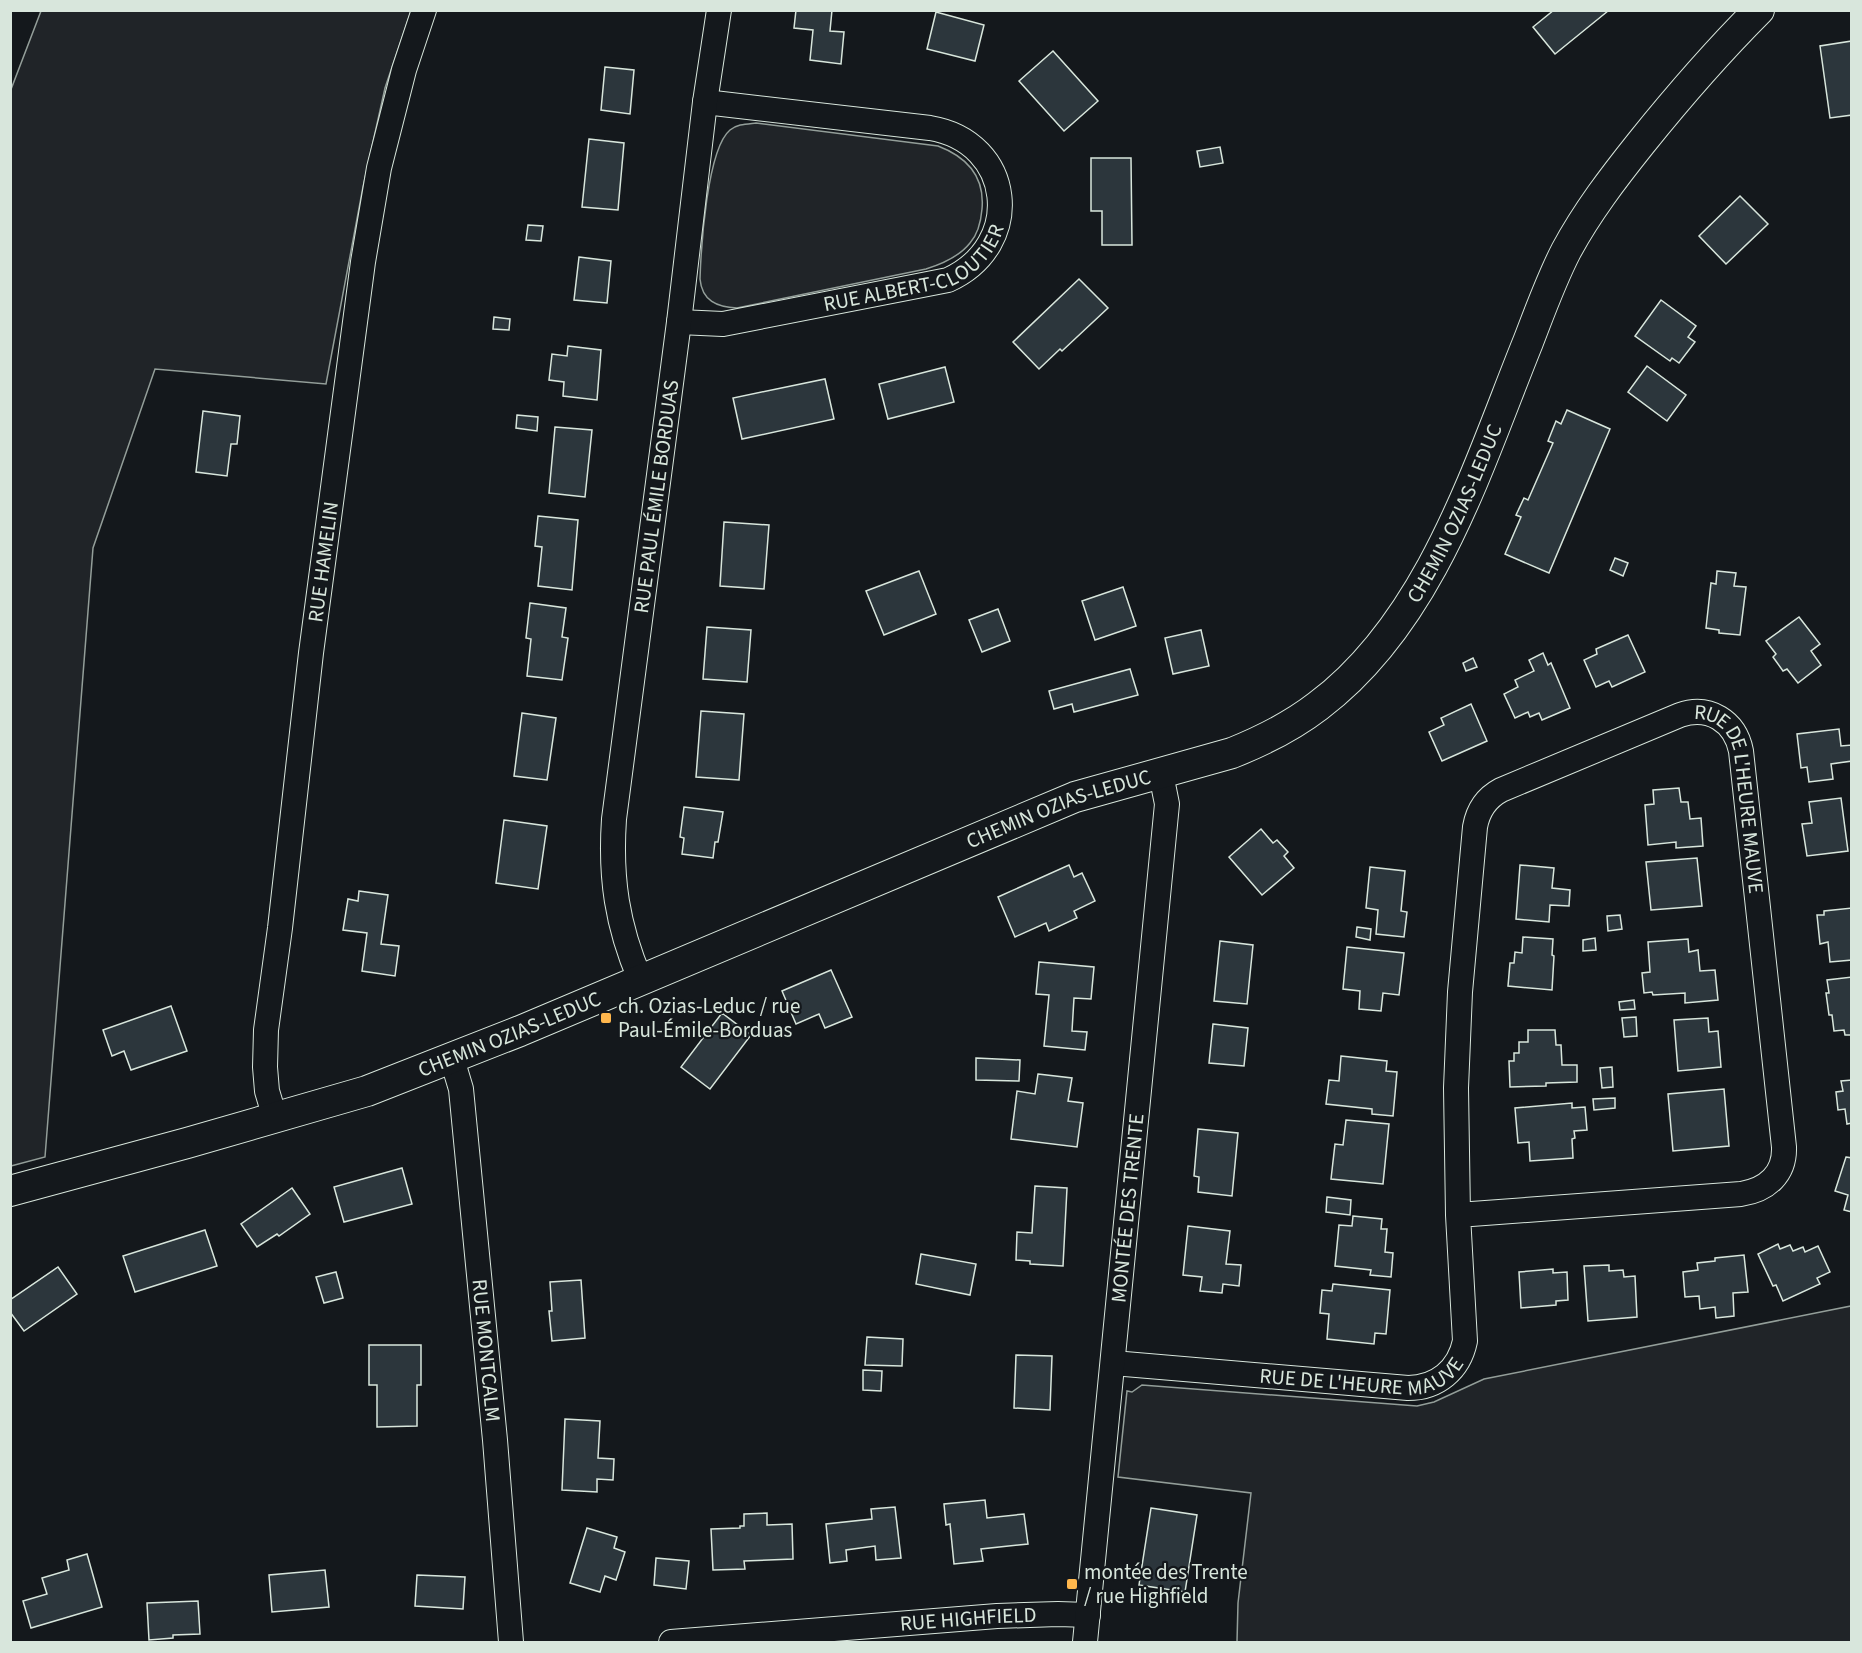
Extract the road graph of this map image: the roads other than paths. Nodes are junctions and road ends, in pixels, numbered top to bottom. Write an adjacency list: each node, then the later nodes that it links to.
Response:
1 (424, 10): 9 (street, RUE HAMELIN)
2 (718, 10): 4 (street, RUE PAUL ÉMILE BORDUAS)
3 (1759, 10): 6 (street, CHEMIN OZIAS-LEDUC)
4 (705, 102): 5 (street, RUE PAUL ÉMILE BORDUAS); 5 (street, RUE ALBERT-CLOUTIER)
5 (679, 322): 7 (street, RUE PAUL ÉMILE BORDUAS)
6 (1161, 774): 7 (street, CHEMIN OZIAS-LEDUC); 12 (street, MONTÉE DES TRENTE)
7 (640, 979): 8 (street, CHEMIN OZIAS-LEDUC)
8 (452, 1059): 9 (street, CHEMIN OZIAS-LEDUC); 14 (street, RUE MONTCALM)
9 (275, 1118): 10 (street, CHEMIN OZIAS-LEDUC)
10 (10, 1191)
11 (1458, 1215): 11 (street, RUE DE L'HEURE MAUVE); 12 (street, RUE DE L'HEURE MAUVE)
12 (1113, 1363): 13 (street, MONTÉE DES TRENTE)
13 (1088, 1615): 15 (street, RUE HIGHFIELD); 16 (street, MONTÉE DES TRENTE)
14 (511, 1642)
15 (671, 1642)
16 (1085, 1642)

